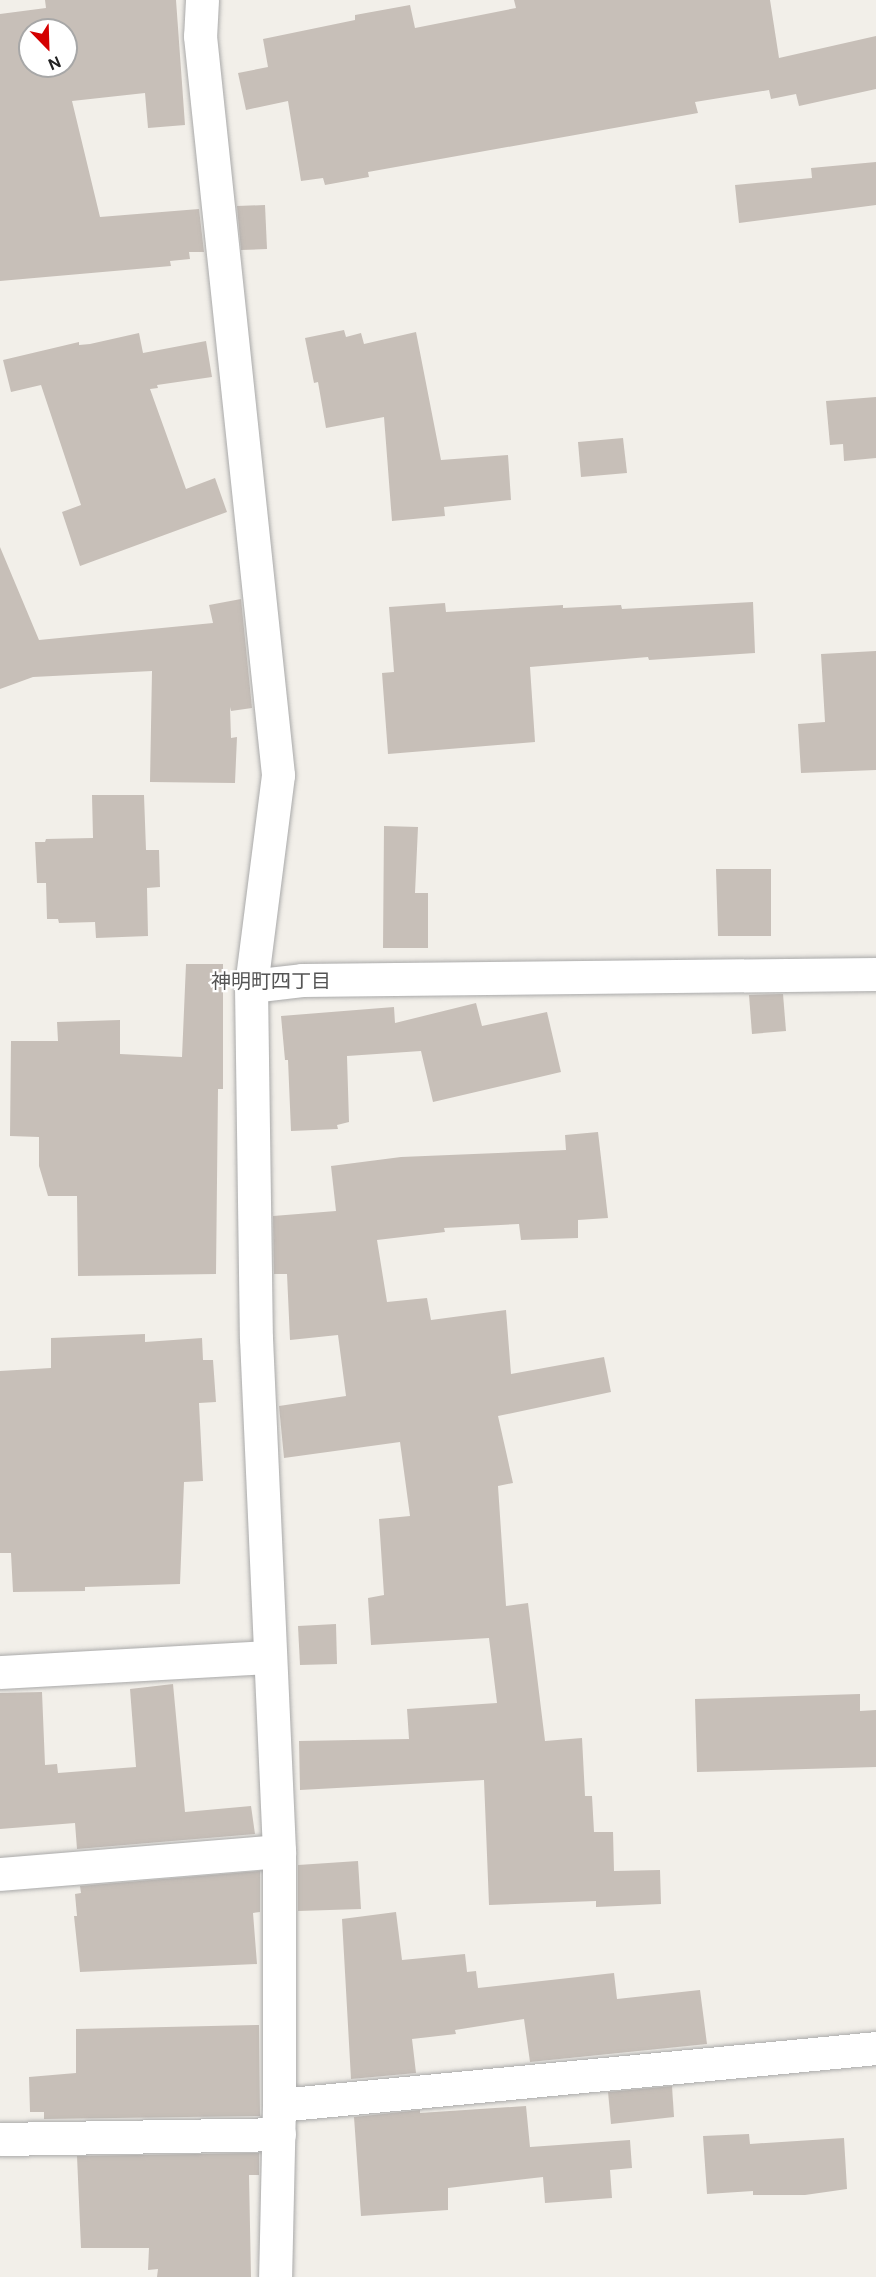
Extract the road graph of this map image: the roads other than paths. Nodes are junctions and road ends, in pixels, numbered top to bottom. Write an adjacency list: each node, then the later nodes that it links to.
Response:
1 (202, 0): 3 (street)
2 (876, 974): 3 (street)
3 (251, 986): 4 (street)
4 (270, 1657): 5 (street); 6 (street)
5 (0, 1672)
6 (279, 1851): 7 (street); 9 (street)
7 (0, 1874)
8 (876, 2048): 9 (street)
9 (279, 2119): 10 (street); 11 (street)
10 (0, 2139)
11 (275, 2277)

